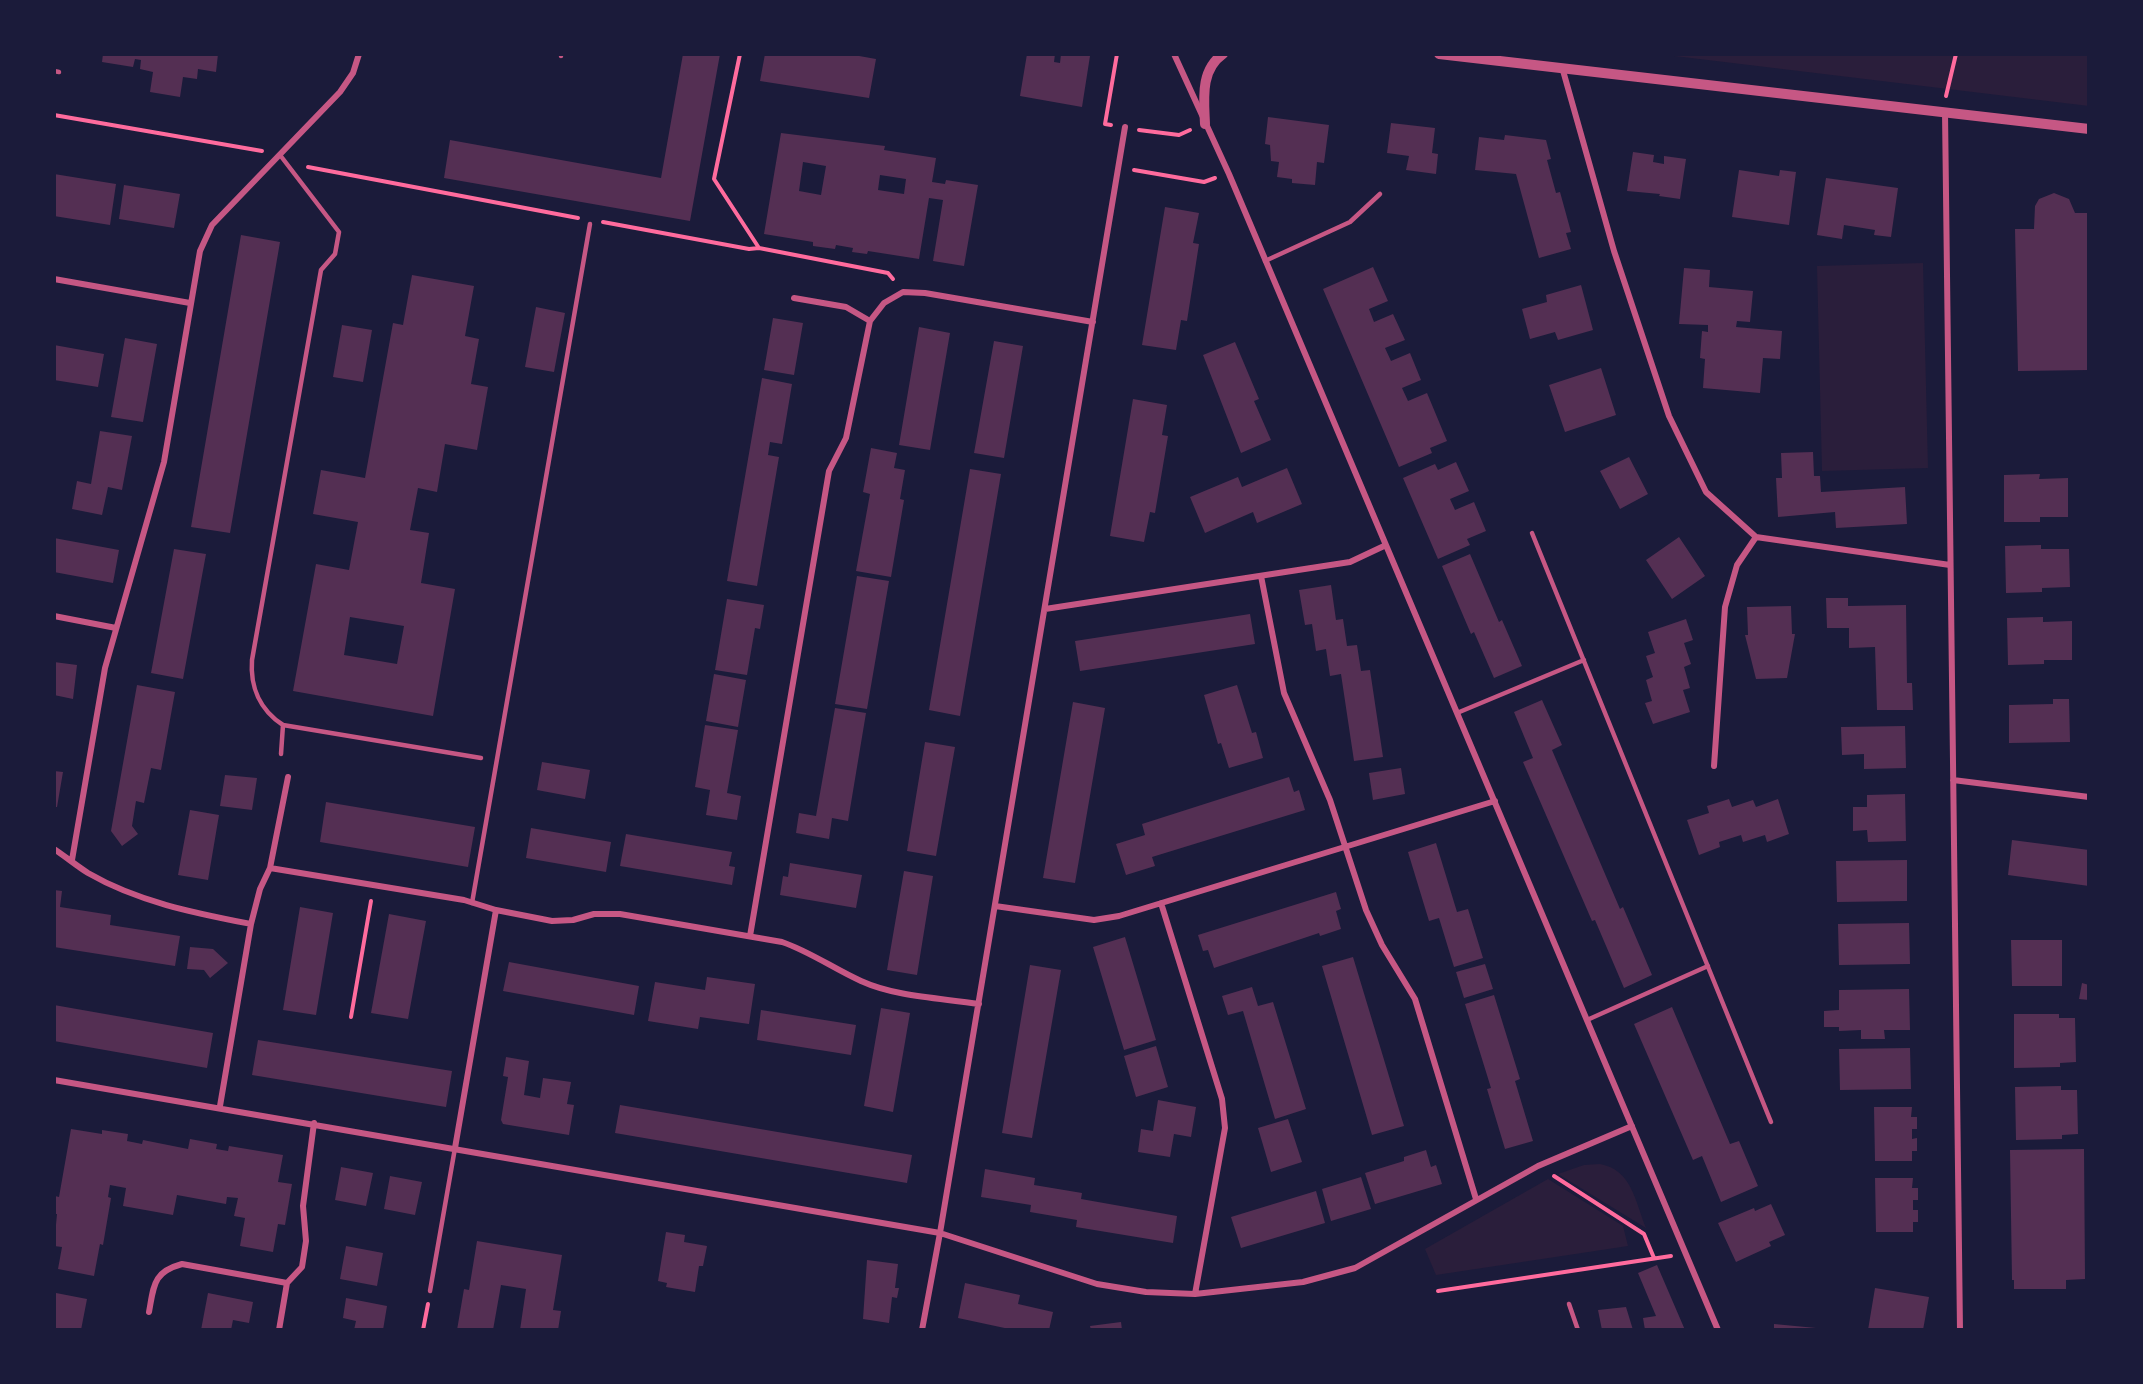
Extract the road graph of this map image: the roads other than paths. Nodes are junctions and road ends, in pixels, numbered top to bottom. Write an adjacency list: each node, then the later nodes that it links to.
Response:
1 (359, 54): 10 (street)
2 (1174, 54): 7 (street)
3 (1223, 54): 7 (street)
4 (1439, 54): 5 (street)
5 (1562, 67): 6 (street); 20 (street)
6 (1945, 112): 9 (street); 22 (street)
7 (1204, 124): 13 (street)
8 (1125, 127): 18 (street)
9 (2089, 129)
10 (280, 154): 16 (street); 29 (lane)
11 (1380, 194): 13 (lane)
12 (590, 224): 41 (lane)
13 (1265, 261): 21 (street)
14 (54, 279): 16 (street)
15 (794, 298): 17 (street)
16 (190, 303): 26 (street)
17 (870, 321): 18 (street); 46 (street)
18 (1093, 322): 24 (street)
19 (1532, 532): 27 (lane)
20 (1756, 537): 22 (street); 32 (street)
21 (1384, 546): 23 (street); 28 (street)
22 (1950, 565): 34 (street)
23 (1262, 576): 24 (street); 37 (street)
24 (1045, 609): 43 (street)
25 (54, 616): 26 (street)
26 (116, 628): 39 (street)
27 (1584, 660): 28 (lane); 47 (lane)
28 (1457, 712): 36 (street)
29 (283, 725): 30 (lane); 31 (lane)
30 (281, 754)
31 (481, 758)
32 (1714, 766)
33 (288, 777): 40 (street)
34 (1953, 780): 35 (street); 67 (street)
35 (2089, 797)
36 (1495, 801): 37 (street); 49 (street)
37 (1346, 846): 42 (street); 56 (street)
38 (54, 849): 39 (street)
39 (72, 860): 45 (street)
40 (270, 868): 41 (street); 45 (street)
41 (472, 903): 44 (street)
42 (1161, 903): 43 (street); 60 (street)
43 (995, 906): 48 (street)
44 (496, 910): 46 (street); 55 (street)
45 (251, 924): 51 (street)
46 (750, 936): 48 (street)
47 (1708, 966): 49 (lane); 52 (lane)
48 (979, 1004): 57 (street)
49 (1587, 1020): 54 (street)
50 (54, 1080): 51 (street)
51 (220, 1106): 53 (street)
52 (1771, 1122)
53 (314, 1123): 55 (street); 58 (street)
54 (1632, 1126): 56 (street); 66 (street)
55 (455, 1148): 57 (street); 59 (lane)
56 (1476, 1199): 60 (street)
57 (940, 1233): 60 (street); 64 (street)
58 (287, 1283): 62 (street); 63 (street)
59 (430, 1291)
60 (1195, 1294)
61 (1569, 1304): 65 (lane)
62 (149, 1312)
63 (279, 1330)
64 (922, 1330)
65 (1578, 1330)
66 (1718, 1330)
67 (1960, 1330)

